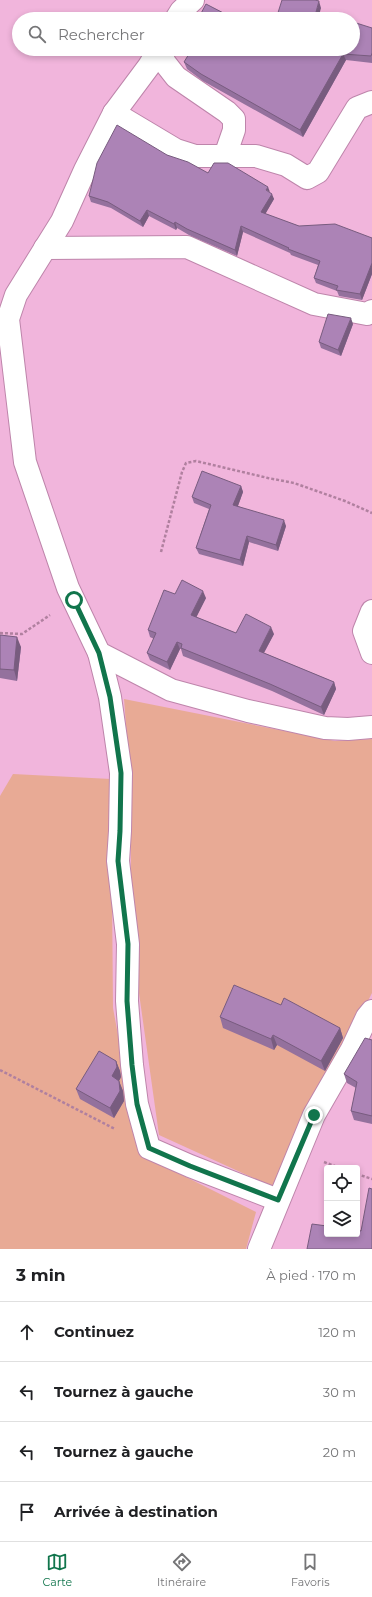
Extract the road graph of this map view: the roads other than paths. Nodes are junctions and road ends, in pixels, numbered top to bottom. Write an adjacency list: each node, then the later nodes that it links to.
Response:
1 (193, 0): 2 (street)
2 (181, 12)
3 (155, 56): 6 (street)
4 (162, 56): 7 (street)
5 (372, 102): 7 (street)
6 (114, 113): 7 (street); 8 (street)
7 (225, 156)
8 (45, 248): 9 (street); 11 (street)
9 (372, 311)
10 (372, 611): 12 (street)
11 (99, 653): 13 (street); 15 (street)
12 (372, 653)
13 (372, 727)
14 (372, 1011): 15 (street)
15 (278, 1200): 16 (street)
16 (259, 1249)

